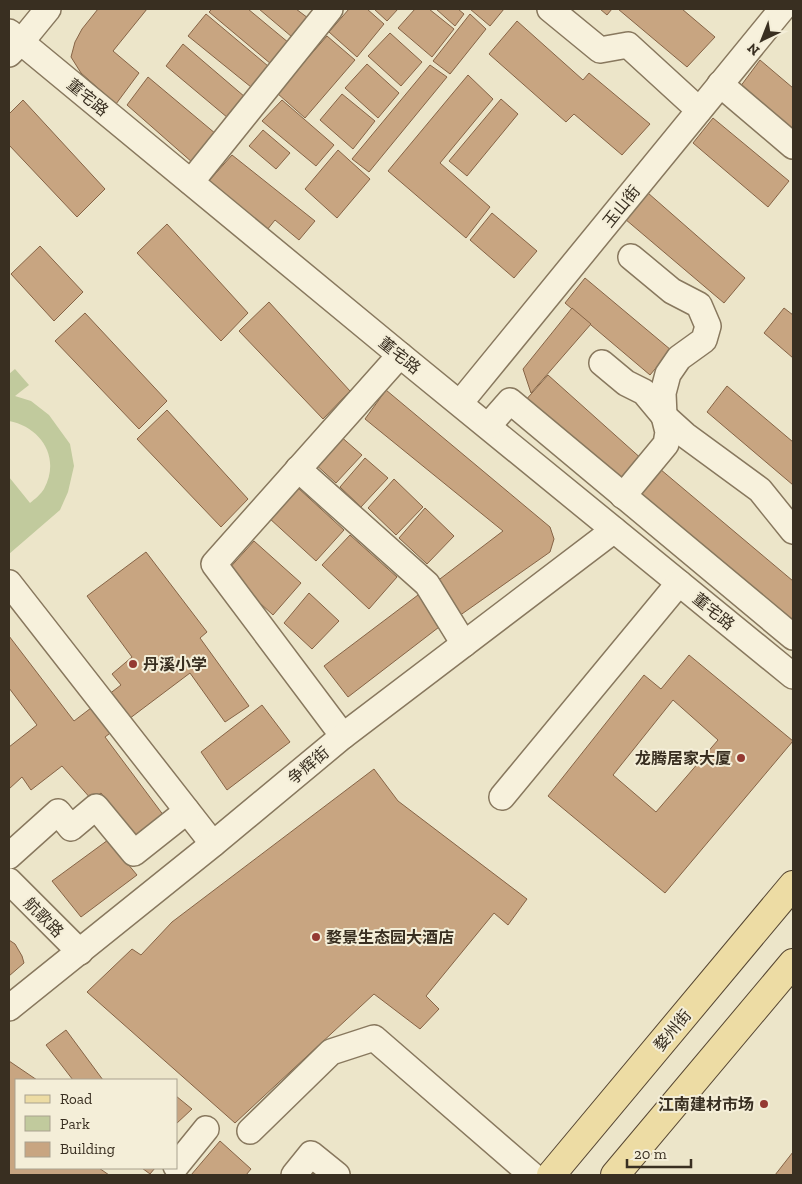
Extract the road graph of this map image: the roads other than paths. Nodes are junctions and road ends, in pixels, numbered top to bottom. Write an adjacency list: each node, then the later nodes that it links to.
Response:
1 (48, 9): 5 (street)
2 (330, 9): 9 (street)
3 (550, 9): 7 (street)
4 (782, 9): 6 (street, 玉山街)
5 (13, 43): 9 (street, 董宅路)
6 (720, 84): 7 (street, 玉山街); 8 (street)
7 (699, 110): 13 (street, 玉山街)
8 (793, 146)
9 (191, 182): 11 (street, 董宅路)
10 (631, 257): 14 (street)
11 (400, 355): 13 (street, 董宅路); 16 (street)
12 (602, 363): 14 (street)
13 (460, 403): 15 (street, 董宅路)
14 (664, 416): 17 (street); 19 (street)
15 (488, 426): 17 (street); 18 (street, 董宅路)
16 (298, 469): 23 (street); 25 (street)
17 (623, 496): 22 (street)
18 (614, 530): 21 (street, 董宅路); 23 (street, 争辉街)
19 (793, 531)
20 (9, 583): 27 (street)
21 (679, 583): 24 (street, 董宅路); 26 (street)
22 (793, 637)
23 (464, 644): 25 (street, 争辉街)
24 (791, 668)
25 (343, 736): 28 (street, 争辉街)
26 (502, 797)
27 (187, 811): 28 (street); 29 (street)
28 (213, 844): 32 (street, 争辉街)
29 (9, 856)
30 (9, 881): 32 (street, 航歌路)
31 (793, 886): 41 (main road, 婺州街)
32 (80, 952): 34 (street, 争辉街)
33 (793, 963): 42 (main road)
34 (9, 1008)
35 (206, 1128): 37 (street)
36 (250, 1131): 40 (street)
37 (178, 1164)
38 (294, 1175): 39 (street)
39 (337, 1175)
40 (532, 1175)
41 (551, 1175)
42 (615, 1175)

